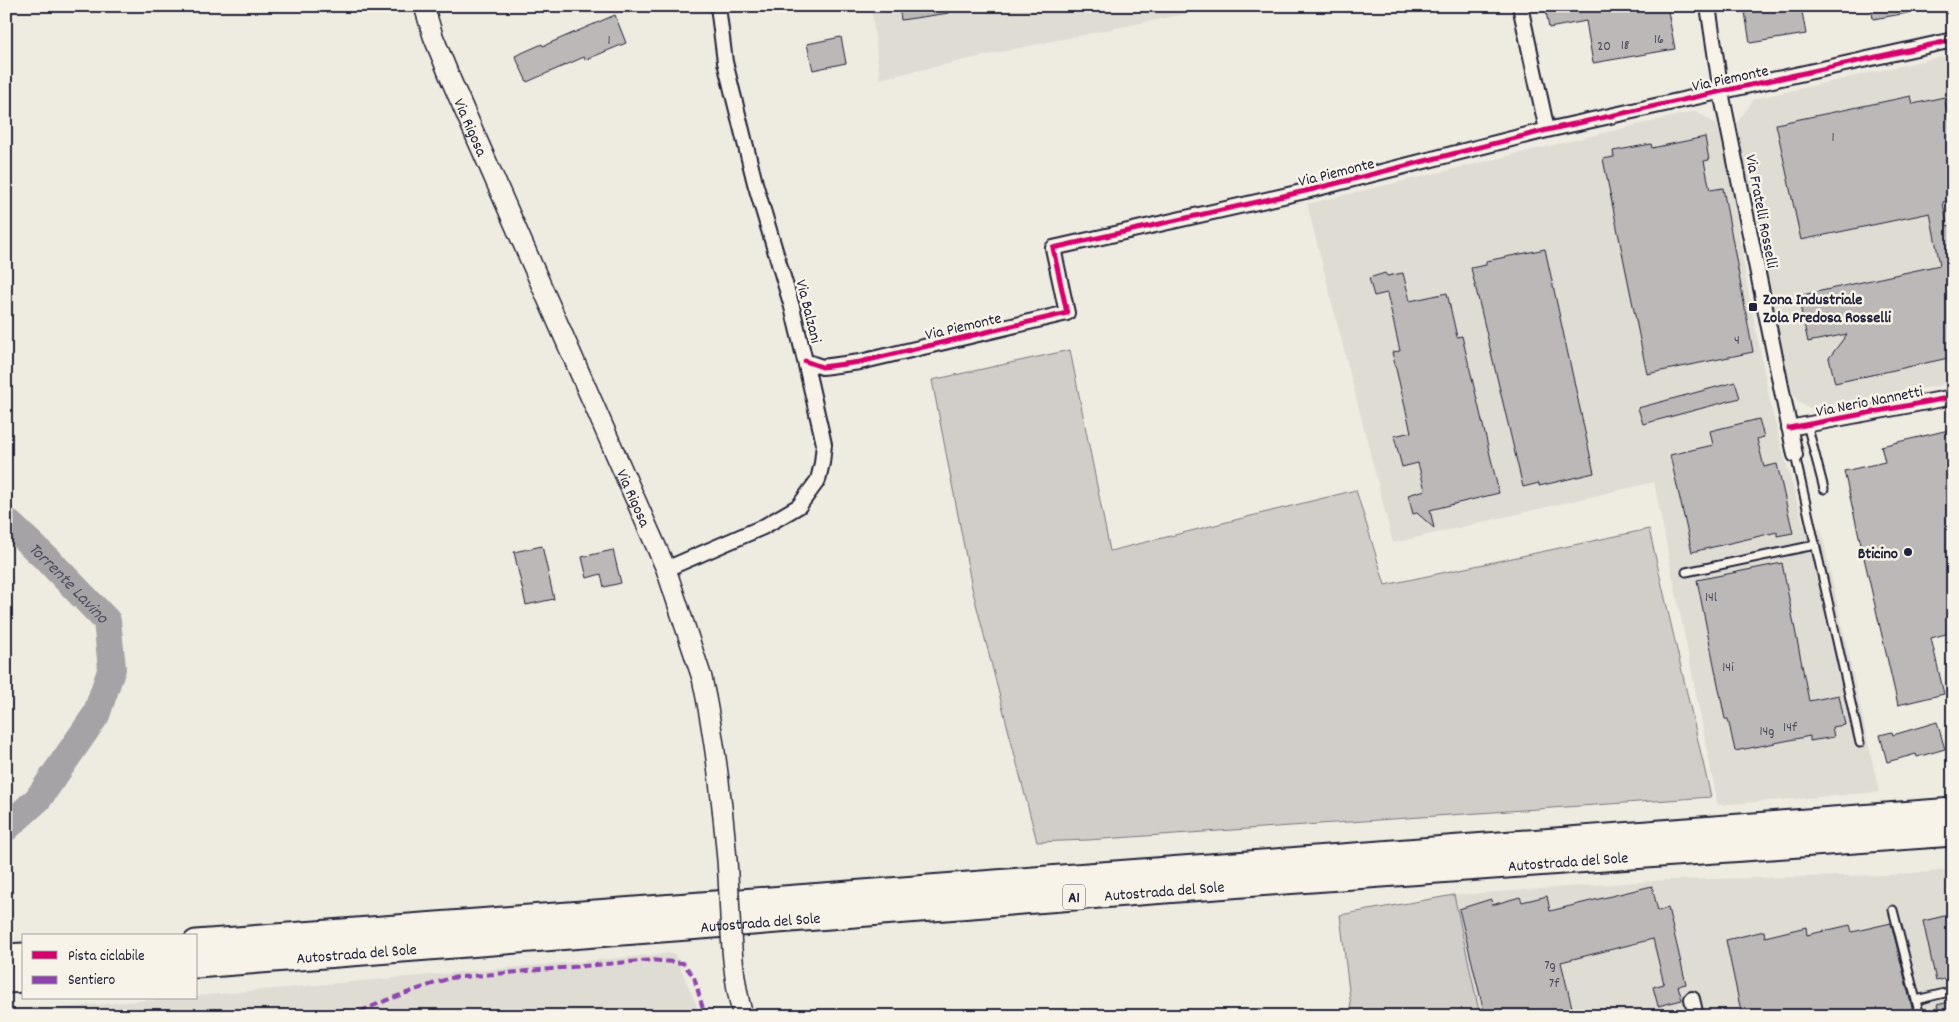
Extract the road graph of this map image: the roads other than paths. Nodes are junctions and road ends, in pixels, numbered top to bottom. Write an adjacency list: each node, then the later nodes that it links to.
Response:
1 (424, 6): 15 (main road, Via Rigosa)
2 (718, 6): 8 (street, Via Balzani)
3 (1520, 6): 7 (street)
4 (1708, 6): 6 (street, Via Fratelli Rosselli)
5 (1953, 40): 6 (street, Via Piemonte)
6 (1721, 92): 7 (street, Via Piemonte); 11 (street, Via Fratelli Rosselli)
7 (1547, 130): 8 (street, Via Piemonte)
8 (805, 361): 15 (street, Via Balzani)
9 (1953, 397): 10 (street, Via Nerio Nannetti)
10 (1807, 424): 11 (street, Via Nerio Nannetti); 13 (lane)
11 (1789, 428): 12 (street, Via Fratelli Rosselli)
12 (1795, 455): 14 (lane)
13 (1824, 489)
14 (1815, 545): 16 (lane); 17 (lane)
15 (666, 570): 30 (main road, Via Rigosa, bridge)
16 (1686, 572)
17 (1860, 743)
18 (1953, 811): 21 (highway, Autostrada del Sole / A1)
19 (1953, 833): 24 (highway, Autostrada del Sole / A1)
20 (1893, 910): 29 (lane)
21 (198, 943)
22 (22, 956): 23 (highway)
23 (6, 957)
24 (198, 965)
25 (22, 979): 26 (highway)
26 (6, 980)
27 (1953, 991): 29 (lane)
28 (1692, 999): 31 (street)
29 (1916, 1000): 32 (lane)
30 (743, 1016)
31 (1696, 1016)
32 (1920, 1016)

